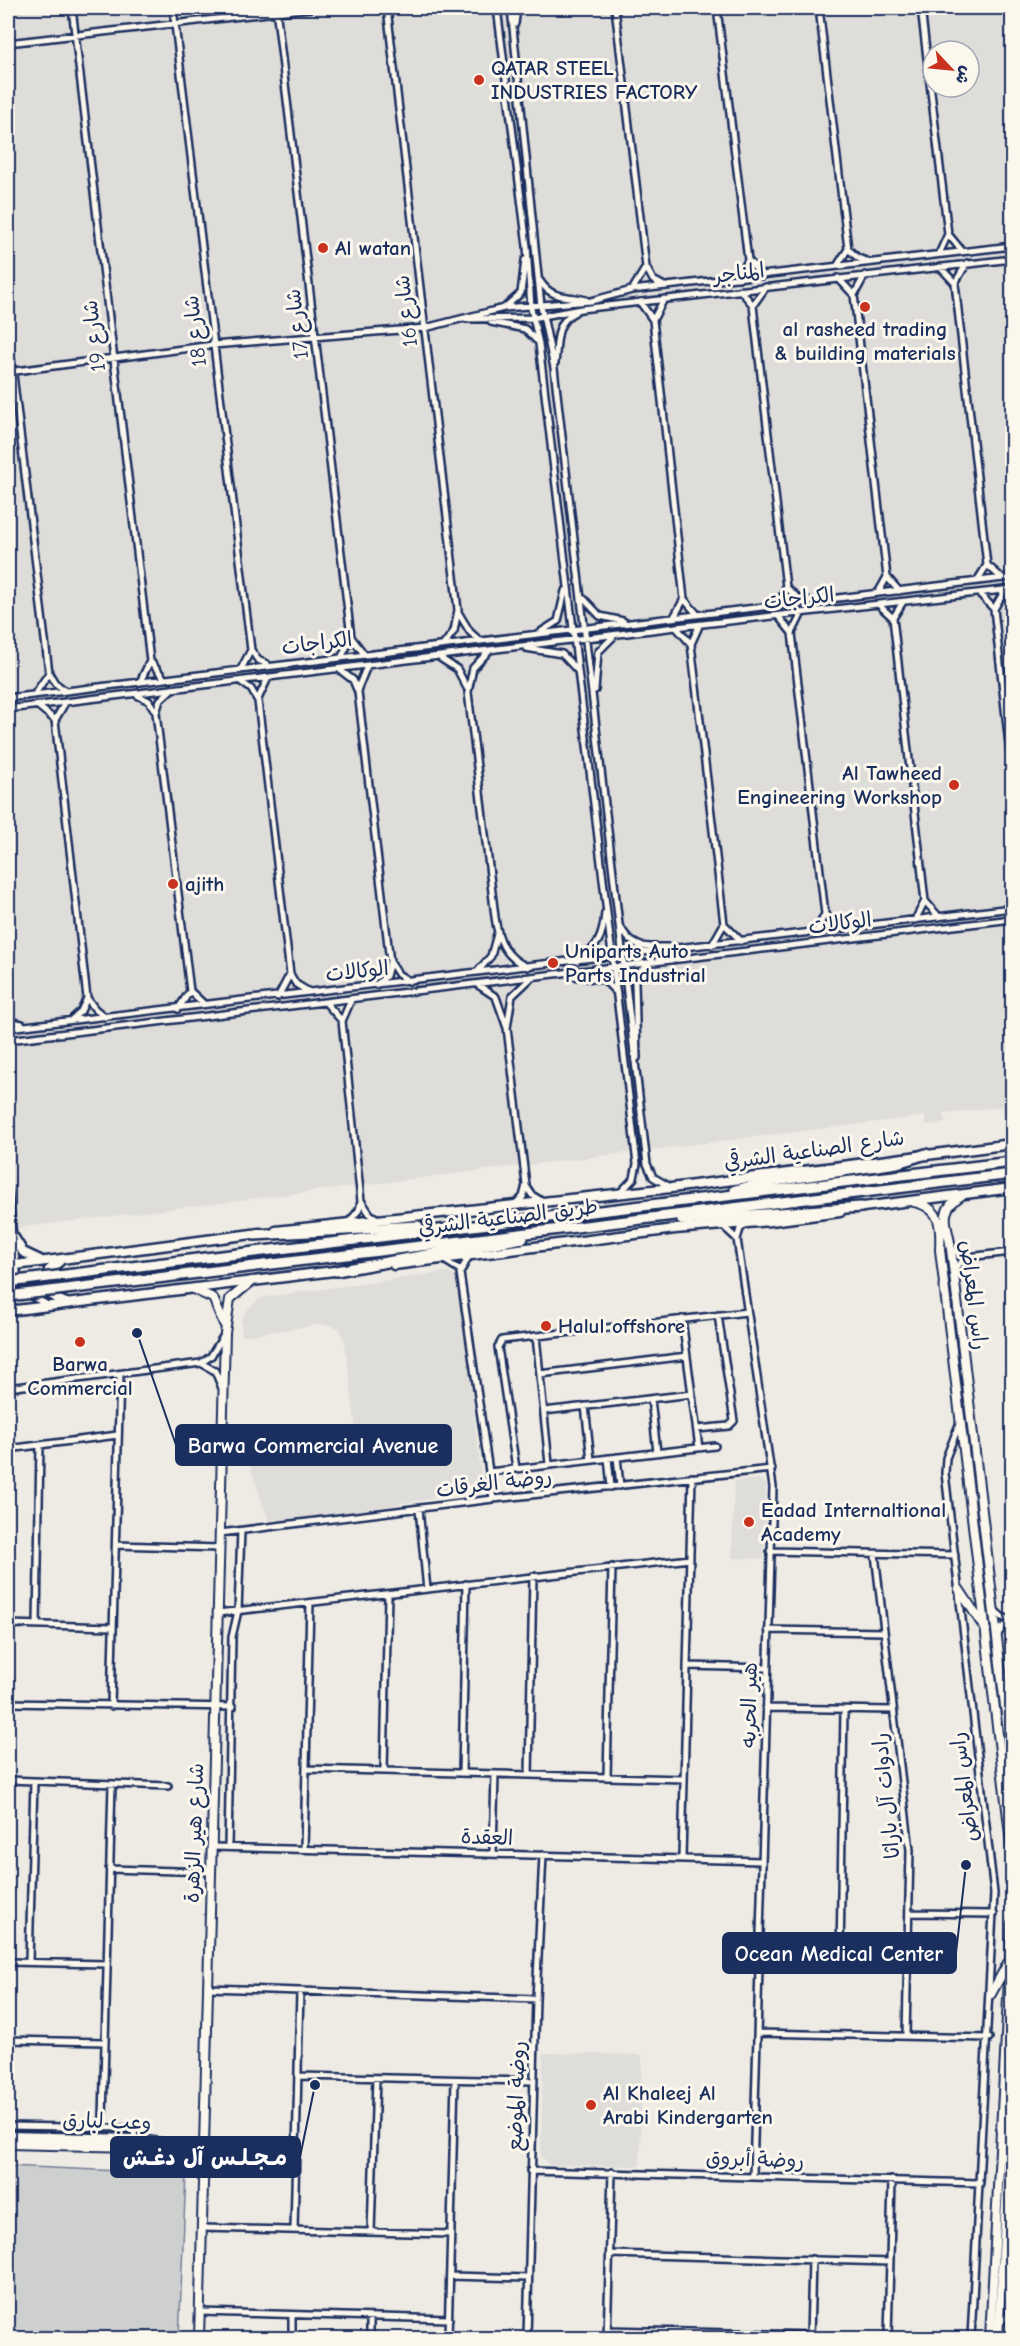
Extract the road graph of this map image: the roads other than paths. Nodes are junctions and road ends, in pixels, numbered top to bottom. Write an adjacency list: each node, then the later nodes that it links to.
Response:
1 (72, 8): 16 (street, شارع 19)
2 (173, 8): 15 (street, شارع 18)
3 (311, 8): 13 (street)
4 (387, 8): 56 (street, شارع 16)
5 (492, 8): 14 (street)
6 (497, 8): 14 (street)
7 (511, 8): 17 (street)
8 (517, 8): 17 (street)
9 (615, 8): 30 (street)
10 (717, 8): 25 (street)
11 (819, 8): 22 (street)
12 (921, 8): 19 (street)
13 (277, 9): 15 (street); 58 (street, شارع 17)
14 (500, 18): 20 (street)
15 (175, 21): 16 (street); 60 (street, شارع 18)
16 (75, 33): 18 (street); 61 (street, شارع 19)
17 (514, 38): 36 (street)
18 (8, 42)
19 (948, 234): 23 (street); 24 (street)
20 (526, 246): 48 (street); 49 (street)
21 (1012, 246): 23 (street, المناجر)
22 (848, 249): 27 (street); 31 (street)
23 (962, 251): 24 (street, المناجر)
24 (939, 254): 27 (street, المناجر)
25 (748, 260): 33 (street); 34 (street)
26 (1012, 261): 28 (street, المناجر)
27 (871, 263): 31 (street, المناجر)
28 (967, 263): 29 (street, المناجر); 37 (street)
29 (940, 266): 32 (street, المناجر); 37 (street)
30 (646, 267): 38 (street); 40 (street)
31 (835, 267): 33 (street, المناجر)
32 (865, 275): 35 (street, المناجر); 42 (street)
33 (762, 276): 34 (street, المناجر)
34 (740, 278): 38 (street, المناجر)
35 (838, 278): 39 (street, المناجر); 42 (street)
36 (539, 279): 44 (street, المناجر); 47 (street)
37 (955, 283): 64 (street)
38 (666, 286): 40 (street, المناجر)
39 (766, 286): 41 (street, المناجر); 46 (street)
40 (632, 290): 44 (street, المناجر)
41 (740, 290): 43 (street, المناجر); 46 (street)
42 (854, 295): 65 (street)
43 (664, 299): 45 (street, المناجر); 54 (street)
44 (591, 301): 47 (street, المناجر)
45 (640, 302): 50 (street, المناجر); 54 (street)
46 (753, 305): 70 (street)
47 (541, 306): 49 (street, المناجر); 51 (street)
48 (504, 308): 49 (street, المناجر); 53 (street, المناجر)
49 (531, 308): 52 (street)
50 (581, 309): 51 (street, المناجر); 62 (street)
51 (543, 316): 52 (street, المناجر); 62 (street)
52 (532, 318): 55 (street, المناجر); 59 (street)
53 (464, 319): 55 (street, المناجر); 56 (street, المناجر)
54 (653, 320): 77 (street)
55 (483, 321): 59 (street, المناجر)
56 (425, 328): 58 (street, المناجر); 83 (street, شارع 16)
57 (8, 333): 63 (street)
58 (315, 339): 60 (street, المناجر); 97 (street, شارع 17)
59 (538, 344): 69 (street)
60 (213, 345): 61 (street, المناجر); 105 (street, شارع 18)
61 (114, 359): 63 (street, المناجر); 109 (street, شارع 19)
62 (554, 368): 76 (street)
63 (10, 371): 114 (street)
64 (987, 565): 67 (street); 68 (street)
65 (887, 577): 73 (street); 74 (street)
66 (1012, 577): 67 (street, الكراجات)
67 (1002, 578): 68 (street, الكراجات)
68 (977, 582): 73 (street, الكراجات)
69 (566, 583): 93 (street); 95 (street)
70 (786, 587): 78 (street); 80 (street)
71 (1012, 589): 72 (street, الكراجات)
72 (1005, 590): 75 (street, الكراجات); 82 (street)
73 (899, 591): 74 (street, الكراجات)
74 (878, 593): 78 (street, الكراجات)
75 (979, 593): 79 (street, الكراجات); 82 (street)
76 (581, 595): 89 (street, الكراجات); 92 (street)
77 (684, 599): 84 (street); 86 (street)
78 (802, 602): 80 (street, الكراجات)
79 (903, 602): 81 (street, الكراجات); 88 (street)
80 (778, 605): 84 (street, الكراجات)
81 (879, 605): 85 (street, الكراجات); 88 (street)
82 (994, 609): 134 (street)
83 (458, 610): 99 (street, شارع 16); 101 (street, شارع 16)
84 (697, 614): 86 (street, الكراجات)
85 (801, 615): 87 (street, الكراجات); 94 (street)
86 (674, 617): 89 (street, الكراجات)
87 (779, 617): 90 (street, الكراجات); 94 (street)
88 (893, 618): 136 (street)
89 (630, 622): 92 (street, الكراجات)
90 (700, 624): 91 (street, الكراجات); 102 (street)
91 (676, 627): 96 (street, الكراجات); 102 (street)
92 (585, 628): 93 (street, الكراجات); 98 (street)
93 (572, 629): 95 (street, الكراجات); 100 (street)
94 (792, 633): 138 (street)
95 (535, 634): 99 (street, الكراجات)
96 (616, 636): 98 (street, الكراجات); 126 (street)
97 (351, 637): 106 (street); 107 (street)
98 (587, 639): 100 (street, الكراجات); 126 (street)
99 (481, 640): 101 (street, الكراجات)
100 (574, 641): 103 (street, الكراجات); 115 (street)
101 (444, 644): 106 (street, الكراجات)
102 (691, 644): 143 (street)
103 (518, 647): 104 (street, الكراجات); 115 (street, الكراجات)
104 (491, 650): 108 (street, الكراجات); 124 (street)
105 (251, 651): 110 (street); 112 (street)
106 (364, 654): 107 (street, الكراجات)
107 (342, 656): 110 (street, الكراجات)
108 (440, 657): 111 (street, الكراجات); 124 (street)
109 (150, 661): 116 (street); 118 (street)
110 (270, 665): 112 (street, الكراجات)
111 (368, 666): 113 (street, الكراجات); 123 (street)
112 (241, 669): 116 (street, الكراجات)
113 (338, 669): 117 (street, الكراجات); 123 (street)
114 (50, 673): 120 (street); 122 (street)
115 (579, 673): 135 (street)
116 (163, 677): 118 (street, الكراجات)
117 (268, 678): 119 (street, الكراجات); 128 (street)
118 (141, 680): 120 (street, الكراجات)
119 (240, 681): 121 (street, الكراجات); 128 (street)
120 (63, 689): 122 (street, الكراجات)
121 (172, 689): 125 (street, الكراجات); 132 (street)
122 (36, 692): 127 (street, الكراجات)
123 (358, 692): 152 (street)
124 (468, 692): 145 (street)
125 (134, 694): 129 (street, الكراجات); 132 (street)
126 (593, 694): 142 (street)
127 (8, 698)
128 (258, 701): 159 (street)
129 (67, 702): 130 (street, الكراجات); 133 (street)
130 (36, 705): 131 (street, الكراجات); 133 (street)
131 (8, 709)
132 (156, 713): 165 (street)
133 (55, 720): 169 (street)
134 (1012, 772)
135 (606, 899): 151 (street); 153 (street)
136 (925, 901): 139 (street); 140 (street)
137 (1012, 908): 139 (street, الوكالات)
138 (825, 914): 144 (street); 146 (street)
139 (939, 917): 140 (street, الوكالات)
140 (915, 920): 144 (street, الوكالات)
141 (1012, 920): 154 (street, الوكالات)
142 (618, 924): 149 (street, الوكالات); 150 (street)
143 (724, 924): 147 (street); 148 (street)
144 (839, 929): 146 (street, الوكالات)
145 (497, 932): 156 (street); 158 (street)
146 (816, 932): 147 (street, الوكالات)
147 (741, 941): 148 (street, الوكالات)
148 (712, 945): 149 (street, الوكالات)
149 (685, 948): 150 (street, الوكالات)
150 (622, 956): 151 (street, الوكالات); 155 (street)
151 (613, 957): 153 (street, الوكالات); 157 (street)
152 (390, 962): 162 (street); 164 (street)
153 (574, 962): 156 (street, الوكالات)
154 (651, 963): 155 (street, الوكالات); 182 (street)
155 (624, 966): 157 (street, الوكالات); 182 (street)
156 (530, 967): 158 (street, الوكالات)
157 (615, 967): 160 (street, الوكالات); 167 (street)
158 (475, 973): 162 (street, الوكالات)
159 (290, 974): 166 (street); 168 (street)
160 (565, 975): 161 (street, الوكالات); 167 (street, الوكالات)
161 (531, 979): 163 (street, الوكالات); 180 (street)
162 (410, 982): 164 (street, الوكالات)
163 (478, 985): 170 (street, الوكالات); 180 (street)
164 (375, 986): 166 (street, الوكالات)
165 (190, 991): 172 (street); 173 (street)
166 (311, 993): 168 (street, الوكالات)
167 (618, 995): 191 (street)
168 (278, 996): 172 (street, الوكالات)
169 (87, 998): 174 (street); 176 (street)
170 (351, 1000): 171 (street, الوكالات); 177 (street)
171 (326, 1004): 177 (street); 181 (street, الوكالات)
172 (205, 1005): 173 (street, الوكالات)
173 (177, 1009): 174 (street, الوكالات)
174 (106, 1017): 176 (street, الوكالات)
175 (8, 1021): 178 (street, الوكالات)
176 (70, 1021): 178 (street, الوكالات)
177 (342, 1021): 195 (street)
178 (33, 1025): 179 (street, الوكالات)
179 (8, 1028)
180 (507, 1028): 187 (street)
181 (8, 1040)
182 (636, 1062): 188 (street)
183 (1012, 1144): 184 (main road, شارع الصناعية الشرقي)
184 (926, 1154): 188 (main road, شارع الصناعية الشرقي); 193 (highway)
185 (1012, 1162): 193 (highway, طريق الصناعية الشرقي)
186 (1012, 1174): 200 (highway, طريق الصناعية الشرقي)
187 (526, 1185): 196 (street); 197 (street)
188 (671, 1188): 191 (main road, شارع الصناعية الشرقي)
189 (1012, 1188): 192 (main road)
190 (8, 1190): 207 (street)
191 (620, 1193): 196 (main road, طريق الصناعية الشرقي)
192 (963, 1194): 194 (main road); 209 (street, راس المعراض)
193 (716, 1196): 204 (highway, طريق الصناعية الشرقي)
194 (907, 1200): 198 (main road); 210 (street, راس المعراض)
195 (361, 1201): 199 (street); 201 (street)
196 (548, 1202): 197 (main road, طريق الصناعية الشرقي)
197 (511, 1206): 199 (main road, طريق الصناعية الشرقي)
198 (861, 1207): 200 (highway); 202 (main road, طريق الصناعية الشرقي)
199 (380, 1220): 201 (main road, طريق الصناعية الشرقي)
200 (628, 1221): 205 (highway, طريق الصناعية الشرقي)
201 (349, 1222): 206 (main road, طريق الصناعية الشرقي)
202 (747, 1222): 203 (main road, طريق الصناعية الشرقي); 208 (street)
203 (720, 1225): 208 (street); 212 (main road, طريق الصناعية الشرقي)
204 (454, 1227): 206 (highway); 223 (highway, طريق الصناعية الشرقي, bridge)
205 (552, 1230): 220 (highway); 225 (highway, طريق الصناعية الشرقي, bridge)
206 (254, 1235): 214 (main road, طريق الصناعية الشرقي)
207 (13, 1236): 216 (main road); 217 (street)
208 (737, 1239): 229 (street, هير الحربه)
209 (951, 1249): 210 (street); 213 (street); 219 (street, راس المعراض)
210 (940, 1250): 244 (street, راس المعراض)
211 (1012, 1252): 213 (street)
212 (470, 1256): 215 (main road, طريق الصناعية الشرقي); 218 (street)
213 (967, 1257): 219 (street)
214 (69, 1258): 216 (main road, طريق الصناعية الشرقي); 226 (main road)
215 (442, 1259): 218 (street); 220 (main road, طريق الصناعية الشرقي)
216 (46, 1261): 217 (main road, طريق الصناعية الشرقي)
217 (12, 1265): 223 (street)
218 (460, 1270): 258 (street)
219 (953, 1270): 279 (street, راس المعراض)
220 (336, 1271): 222 (main road, طريق الصناعية الشرقي)
221 (8, 1272): 223 (street)
222 (253, 1280): 224 (main road, طريق الصناعية الشرقي); 232 (street, شارع هير الزهرة)
223 (11, 1282): 225 (street); 227 (street)
224 (190, 1288): 226 (main road, طريق الصناعية الشرقي); 232 (street, شارع هير الزهرة)
225 (8, 1295)
226 (67, 1303): 227 (main road, طريق الصناعية الشرقي)
227 (52, 1305): 228 (main road, طريق الصناعية الشرقي)
228 (8, 1311)
229 (747, 1312): 230 (street); 257 (street, هير الحربه)
230 (718, 1315): 231 (street); 245 (street)
231 (682, 1319): 233 (street); 234 (street)
232 (225, 1331): 235 (street); 240 (street, شارع هير الزهرة)
233 (536, 1336): 237 (street); 256 (street)
234 (687, 1356): 237 (street); 239 (street)
235 (201, 1363): 236 (street); 240 (street)
236 (120, 1374): 238 (street); 246 (street)
237 (540, 1374): 243 (street)
238 (8, 1388)
239 (692, 1394): 241 (street); 245 (street)
240 (225, 1396): 265 (street, شارع هير الزهرة)
241 (651, 1399): 242 (street); 251 (street)
242 (585, 1406): 243 (street); 254 (street)
243 (544, 1411): 255 (street)
244 (961, 1415): 270 (street, راس المعراض); 288 (street, راس المعراض)
245 (697, 1429): 249 (street)
246 (118, 1435): 247 (street); 266 (street)
247 (40, 1445): 250 (street); 284 (street)
248 (715, 1446): 249 (street)
249 (699, 1448): 251 (street)
250 (8, 1449)
251 (657, 1452): 252 (street)
252 (617, 1457): 253 (street); 260 (street)
253 (608, 1458): 254 (street); 261 (street)
254 (591, 1460): 255 (street)
255 (549, 1464): 256 (street)
256 (516, 1468): 258 (street)
257 (772, 1469): 259 (street, روضة الغرقات); 268 (street, هير الحربه)
258 (489, 1472): 262 (street)
259 (692, 1477): 260 (street, روضة الغرقات); 271 (street)
260 (620, 1486): 261 (street, روضة الغرقات)
261 (611, 1487): 262 (street, روضة الغرقات)
262 (493, 1499): 263 (street, روضة الغرقات)
263 (419, 1509): 264 (street, روضة الغرقات); 275 (street)
264 (241, 1531): 265 (street, روضة الغرقات); 280 (street)
265 (220, 1533): 267 (street, شارع هير الزهرة)
266 (116, 1545): 267 (street); 285 (street)
267 (219, 1548): 281 (street, شارع هير الزهرة)
268 (770, 1551): 269 (street); 286 (street, هير الحربه)
269 (875, 1554): 270 (street); 287 (street, رادوات آل باراثا)
270 (955, 1556): 276 (street, راس المعراض)
271 (690, 1559): 272 (street); 289 (street)
272 (612, 1567): 273 (street); 304 (street)
273 (533, 1576): 274 (street); 303 (street)
274 (466, 1584): 275 (street); 301 (street)
275 (427, 1588): 277 (street)
276 (959, 1589): 288 (street); 321 (street, راس المعراض)
277 (388, 1594): 278 (street); 300 (street)
278 (310, 1603): 280 (street); 299 (street)
279 (994, 1610): 282 (street); 288 (street, راس المعراض)
280 (238, 1611): 281 (street); 293 (street)
281 (218, 1613): 295 (street, شارع هير الزهرة)
282 (1012, 1621): 288 (street)
283 (8, 1624): 284 (street)
284 (37, 1625): 285 (street)
285 (113, 1627): 292 (street)
286 (768, 1630): 287 (street); 290 (street, هير الحربه)
287 (884, 1632): 297 (street, رادوات آل باراثا)
288 (993, 1637): 298 (street, راس المعراض); 313 (street, راس المعراض)
289 (688, 1666): 290 (street); 305 (street)
290 (767, 1668): 294 (street, هير الحربه)
291 (8, 1703): 292 (street)
292 (111, 1706): 295 (street)
293 (232, 1707): 295 (street); 311 (street)
294 (766, 1708): 296 (street); 317 (street, هير الحربه)
295 (216, 1709): 310 (street, شارع هير الزهرة)
296 (844, 1710): 297 (street); 324 (street)
297 (893, 1710): 320 (street, رادوات آل باراثا)
298 (1012, 1765)
299 (306, 1769): 300 (street); 312 (street)
300 (384, 1771): 301 (street)
301 (462, 1773): 302 (street)
302 (495, 1774): 303 (street); 314 (street)
303 (530, 1775): 304 (street)
304 (607, 1777): 305 (street)
305 (684, 1779): 316 (street)
306 (8, 1780): 307 (street)
307 (34, 1781): 308 (street); 328 (street)
308 (112, 1784): 309 (street); 318 (street)
309 (168, 1786)
310 (212, 1847): 311 (street, العقدة); 319 (street, شارع هير الزهرة)
311 (228, 1847): 312 (street, العقدة)
312 (304, 1848): 314 (street, العقدة)
313 (1012, 1851)
314 (493, 1853): 315 (street, العقدة)
315 (543, 1855): 316 (street, العقدة); 333 (street, روضة الموضع)
316 (682, 1858): 317 (street, العقدة)
317 (762, 1861): 323 (street, هير الحربه)
318 (110, 1869): 319 (street); 329 (street)
319 (211, 1872): 330 (street, شارع هير الزهرة)
320 (910, 1913): 321 (street); 326 (street, رادوات آل باراثا)
321 (994, 1914): 332 (street, راس المعراض)
322 (1012, 1923): 325 (street)
323 (760, 1954): 324 (street); 334 (street, هير الحربه)
324 (840, 1956): 326 (street)
325 (1011, 1956): 332 (street); 386 (street)
326 (909, 1957): 335 (street, رادوات آل باراثا)
327 (8, 1962): 328 (street)
328 (29, 1962): 329 (street)
329 (107, 1964): 338 (street)
330 (208, 1988): 331 (street); 351 (street, شارع هير الزهرة)
331 (300, 1991): 333 (street); 339 (street)
332 (991, 1994): 336 (street, راس المعراض)
333 (536, 1999): 342 (street, روضة الموضع)
334 (758, 2033): 335 (street); 356 (street, هير الحربه)
335 (906, 2036): 336 (street)
336 (988, 2038): 359 (street, راس المعراض)
337 (8, 2040): 338 (street)
338 (105, 2042): 344 (street)
339 (298, 2076): 340 (street); 361 (street)
340 (376, 2078): 341 (street); 362 (street)
341 (455, 2080): 342 (street); 363 (street)
342 (533, 2081): 354 (street, روضة الموضع)
343 (1012, 2102): 352 (street)
344 (103, 2118): 346 (street); 347 (street)
345 (8, 2126): 346 (street)
346 (98, 2128): 347 (street)
347 (108, 2129): 349 (street)
348 (8, 2136): 349 (street, وعب لبارق)
349 (135, 2139): 351 (street, وعب لبارق)
350 (8, 2144): 353 (street, وعب لبارق)
351 (204, 2149): 353 (street, شارع هير الزهرة)
352 (1011, 2158): 357 (street)
353 (204, 2161): 360 (street, شارع هير الزهرة)
354 (530, 2171): 355 (street, روضة أبروق); 368 (street, روضة الموضع)
355 (612, 2172): 356 (street, روضة أبروق); 364 (street)
356 (753, 2175): 358 (street, روضة أبروق)
357 (1010, 2178): 369 (street)
358 (892, 2180): 359 (street, روضة أبروق); 366 (street)
359 (980, 2183): 385 (street, راس المعراض)
360 (202, 2228): 361 (street); 370 (street, شارع هير الزهرة)
361 (294, 2230): 362 (street)
362 (372, 2232): 363 (street)
363 (450, 2234): 367 (street)
364 (610, 2254): 365 (street); 376 (street)
365 (812, 2259): 366 (street); 377 (street)
366 (890, 2262): 384 (street)
367 (450, 2276): 368 (street); 374 (street)
368 (528, 2278): 382 (street, روضة الموضع)
369 (1000, 2300): 371 (street); 375 (street)
370 (200, 2312): 372 (street); 378 (street, شارع هير الزهرة)
371 (1012, 2312): 375 (street)
372 (292, 2315): 373 (street); 379 (street)
373 (370, 2317): 374 (street); 380 (street)
374 (449, 2319): 381 (street)
375 (999, 2325): 387 (street)
376 (607, 2330): 377 (street); 383 (street)
377 (810, 2336)
378 (199, 2338)
379 (291, 2338)
380 (370, 2338)
381 (448, 2338)
382 (526, 2338)
383 (607, 2338)
384 (888, 2338)
385 (971, 2338)
386 (990, 2338)
387 (998, 2338)

